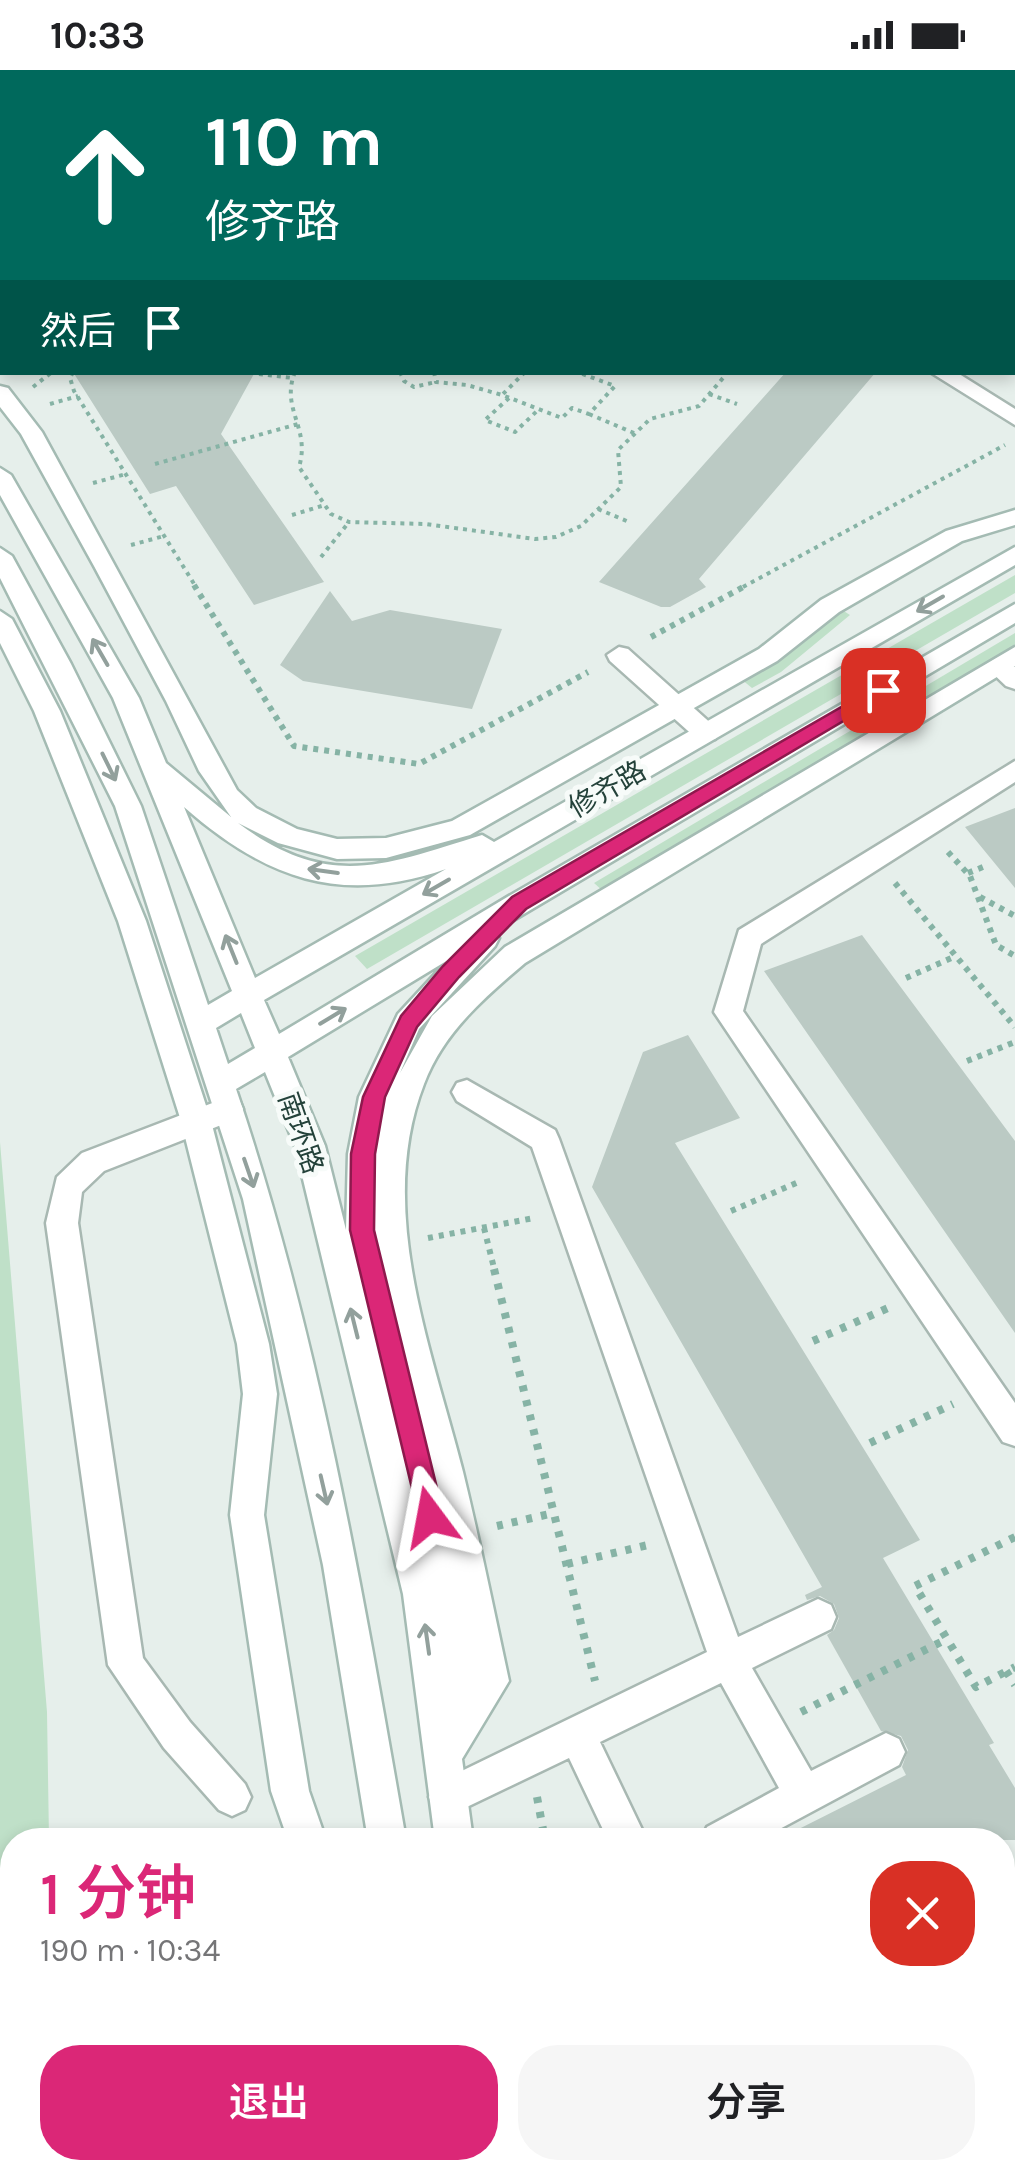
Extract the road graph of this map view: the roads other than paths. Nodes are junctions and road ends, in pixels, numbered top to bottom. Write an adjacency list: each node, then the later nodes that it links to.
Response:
1 (945, 375): 3 (street)
2 (0, 393): 12 (street)
3 (1015, 418)
4 (0, 475): 14 (street, 南环路, one-way to 4)
5 (1015, 517): 12 (street)
6 (0, 556): 19 (street, one-way to 19)
7 (1015, 556): 13 (street, 修齐路, one-way to 13)
8 (1015, 612): 17 (street, 修齐路)
9 (0, 619): 23 (street)
10 (620, 654): 12 (street)
11 (1009, 667): 30 (street)
12 (677, 706): 13 (street)
13 (706, 732): 16 (street, 修齐路)
14 (154, 764): 16 (street, one-way to 14); 18 (street, 南环路, one-way to 14)
15 (1015, 770): 24 (street)
16 (551, 821): 18 (street, 修齐路, one-way to 18)
17 (519, 903): 20 (street, 修齐路, one-way to 17); 27 (street)
18 (249, 995): 19 (street, 修齐路); 20 (street, 南环路)
19 (200, 1023): 22 (street)
20 (272, 1052): 22 (street, 修齐路); 27 (street, 南环路, one-way to 20)
21 (467, 1092): 26 (street)
22 (224, 1096): 23 (street, 修齐路); 35 (street, one-way to 35)
23 (196, 1122): 31 (street, 修齐路); 34 (street)
24 (1015, 1431)
25 (818, 1617): 26 (street)
26 (728, 1661): 28 (street); 32 (street)
27 (438, 1713): 30 (street, 南环路)
28 (591, 1727): 33 (street); 37 (street)
29 (886, 1752): 32 (street)
30 (444, 1754): 33 (street, 南环路)
31 (232, 1796)
32 (804, 1796): 38 (street)
33 (448, 1797): 36 (street, 南环路)
34 (303, 1828)
35 (385, 1828)
36 (452, 1828)
37 (624, 1828)
38 (761, 1828)

